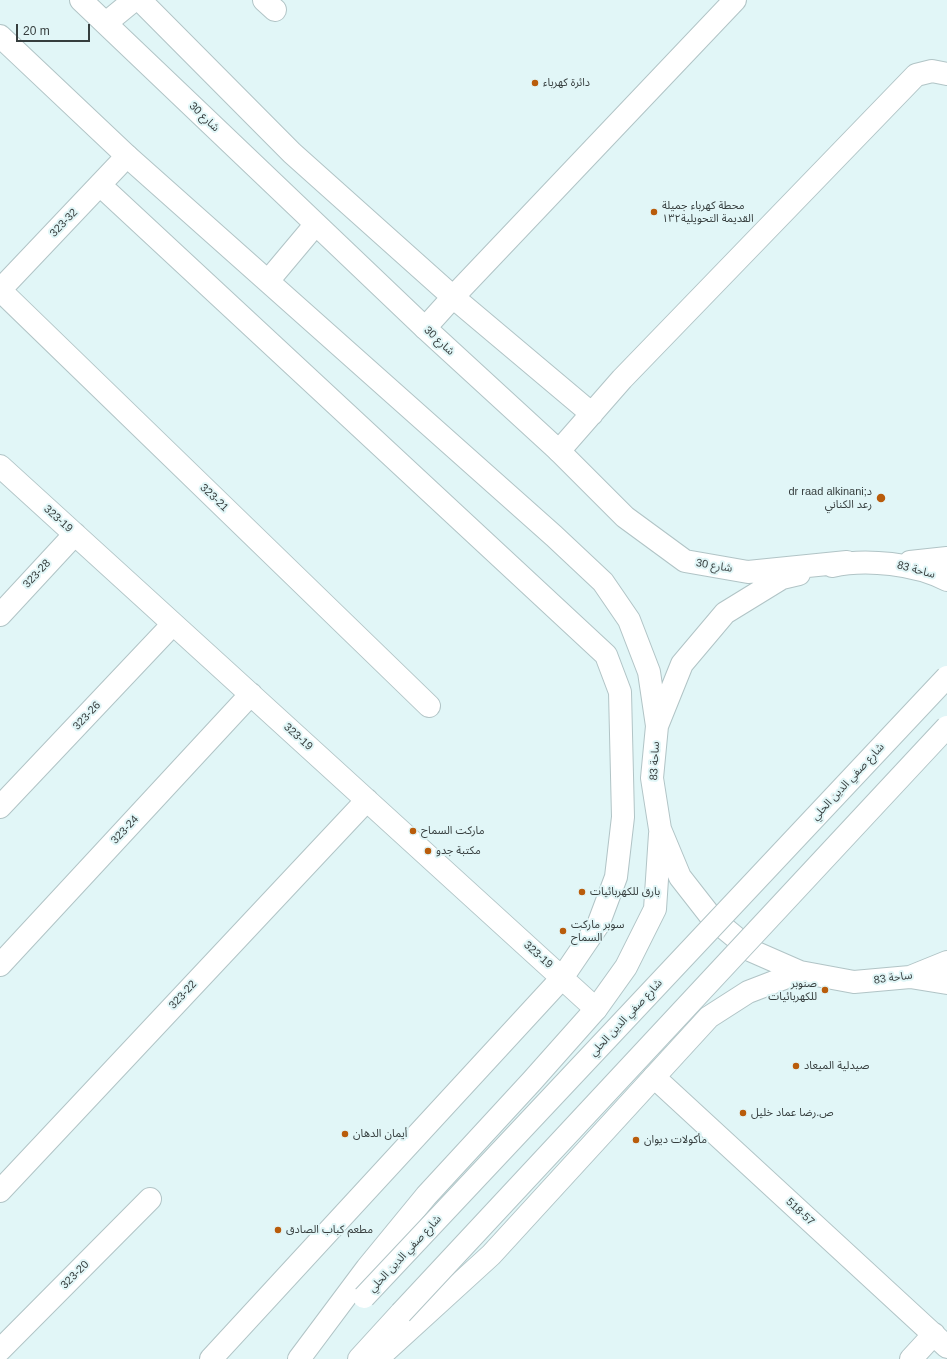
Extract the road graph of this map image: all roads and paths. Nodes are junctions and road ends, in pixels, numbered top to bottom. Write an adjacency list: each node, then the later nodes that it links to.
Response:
1 (81, 0): 5 (main road, شارع 30)
2 (134, 0): 5 (main road)
3 (140, 0): 13 (main road)
4 (735, 0): 13 (main road)
5 (106, 23): 10 (main road, شارع 30)
6 (0, 36): 8 (main road)
7 (947, 74): 15 (main road)
8 (128, 156): 9 (main road, 323-32); 11 (main road)
9 (100, 185): 12 (main road, 323-32); 37 (main road)
10 (315, 225): 11 (main road); 14 (main road, شارع 30)
11 (268, 281): 28 (main road)
12 (0, 290): 27 (main road, 323-21)
13 (453, 297): 14 (main road); 15 (main road)
14 (425, 328): 16 (main road, شارع 30)
15 (592, 414): 16 (main road)
16 (559, 451): 20 (main road, شارع 30)
17 (0, 466): 18 (main road, 323-19)
18 (75, 534): 23 (main road, 323-28); 24 (main road, 323-19)
19 (947, 558): 21 (main road)
20 (847, 562): 21 (main road, ساحة 83); 28 (main road, ساحة 83)
21 (892, 564): 22 (main road, ساحة 83)
22 (947, 580)
23 (0, 615)
24 (173, 624): 26 (main road, 323-19); 31 (main road, 323-26)
25 (947, 677): 47 (main road, شارع صفي الدين الحلي, bridge)
26 (251, 694): 30 (main road, 323-19); 34 (main road, 323-24)
27 (429, 706)
28 (658, 726): 32 (main road, ساحة 83)
29 (947, 727): 48 (main road, bridge)
30 (367, 800): 37 (main road, 323-19); 41 (main road, 323-22)
31 (0, 808)
32 (660, 829): 35 (main road, ساحة 83); 39 (main road)
33 (947, 962): 36 (main road, ساحة 83)
34 (0, 965)
35 (800, 972): 36 (main road, ساحة 83); 40 (main road)
36 (910, 977): 38 (main road)
37 (562, 978): 39 (main road, 323-19); 45 (main road)
38 (947, 983)
39 (596, 1009): 46 (main road)
40 (654, 1077): 43 (main road, 518-57); 49 (main road)
41 (0, 1191)
42 (150, 1199): 44 (main road, 323-20)
43 (940, 1340): 50 (main road)
44 (0, 1350)
45 (212, 1359)
46 (299, 1359)
47 (306, 1359)
48 (358, 1359)
49 (377, 1359)
50 (911, 1359)

